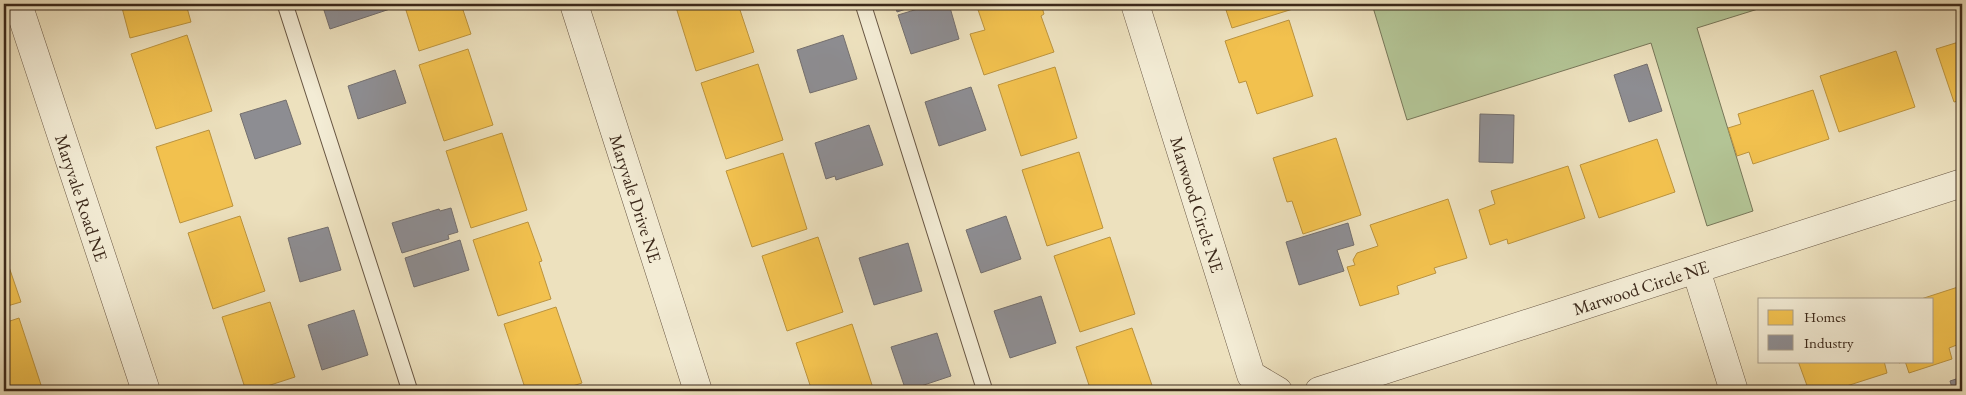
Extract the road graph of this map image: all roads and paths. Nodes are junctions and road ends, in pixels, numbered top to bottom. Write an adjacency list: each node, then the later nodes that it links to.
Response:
1 (18, 4): 8 (street, Maryvale Road NE)
2 (286, 4): 9 (lane)
3 (574, 4): 10 (street, Maryvale Drive NE)
4 (862, 4): 11 (lane)
5 (1136, 4): 12 (street, Marwood Circle NE)
6 (1962, 183): 7 (street, Marwood Circle NE)
7 (1696, 270): 13 (street, Marwood Circle NE); 14 (street)
8 (146, 391)
9 (410, 391)
10 (698, 391)
11 (985, 391)
12 (1278, 391)
13 (1319, 391)
14 (1734, 391)

